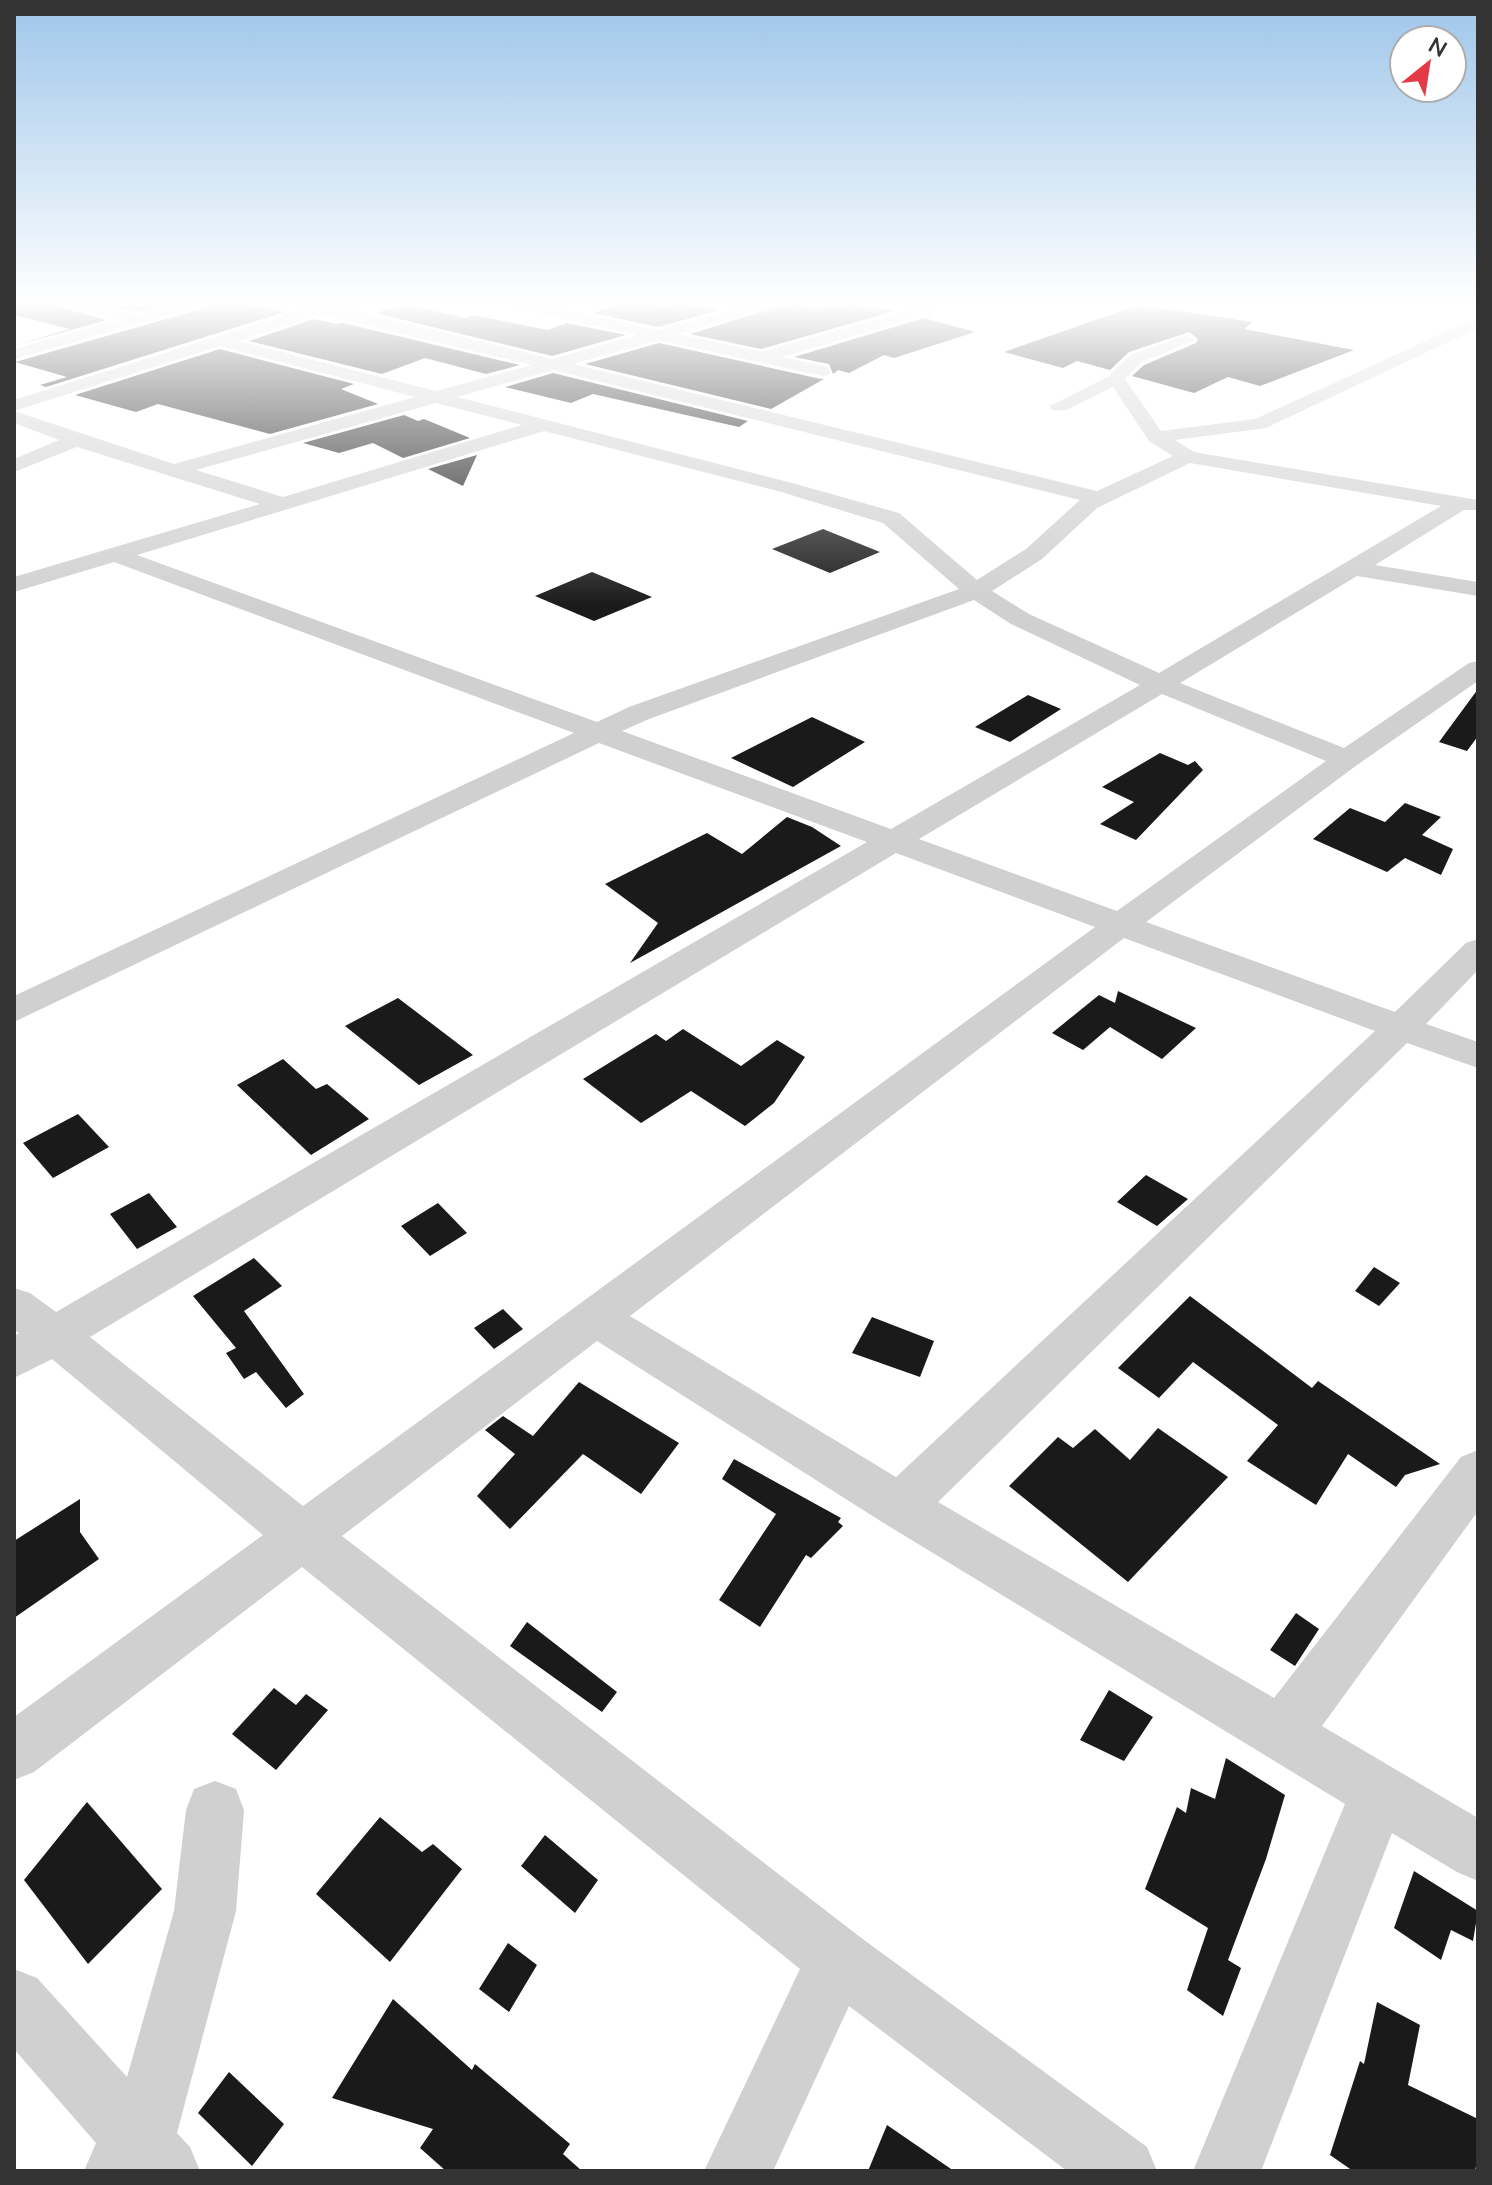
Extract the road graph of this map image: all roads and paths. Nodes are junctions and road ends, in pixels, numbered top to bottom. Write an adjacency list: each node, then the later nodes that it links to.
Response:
1 (409, 404): 14 (street)
2 (461, 404): 9 (street)
3 (719, 404): 15 (street)
4 (1063, 404): 7 (street)
5 (1133, 404): 10 (street)
6 (1302, 404): 10 (street)
7 (1059, 406)
8 (14, 417): 11 (street)
9 (542, 425): 16 (street); 22 (street)
10 (1156, 437): 12 (street)
11 (76, 440): 13 (street); 14 (street)
12 (1188, 457): 15 (street); 17 (street)
13 (14, 466)
14 (178, 469): 16 (street)
15 (1099, 498): 22 (street)
16 (284, 504): 18 (street)
17 (1470, 505): 19 (street)
18 (116, 555): 20 (street); 25 (street)
19 (1353, 568): 21 (street); 24 (street)
20 (14, 585)
21 (1478, 589)
22 (976, 591): 24 (street); 25 (street)
23 (1478, 669): 26 (street)
24 (1160, 684): 26 (street); 27 (street)
25 (598, 732): 27 (street); 30 (street)
26 (1347, 759): 28 (street)
27 (893, 841): 28 (street); 34 (street)
28 (1121, 924): 31 (street); 33 (street)
29 (1478, 950): 31 (street)
30 (14, 1010)
31 (1401, 1028): 32 (street); 36 (street)
32 (1478, 1056)
33 (596, 1318): 36 (street); 37 (street)
34 (28, 1333): 37 (street)
35 (1478, 1472): 38 (street)
36 (900, 1506): 38 (street)
37 (301, 1535): 39 (street); 43 (street)
38 (1281, 1735): 40 (street)
39 (14, 1752)
40 (1380, 1790): 42 (street); 48 (street)
41 (215, 1810): 45 (street)
42 (1478, 1851)
43 (838, 1959): 46 (street); 47 (street)
44 (14, 2001): 45 (street)
45 (141, 2161)
46 (738, 2171)
47 (1123, 2171)
48 (1227, 2171)

